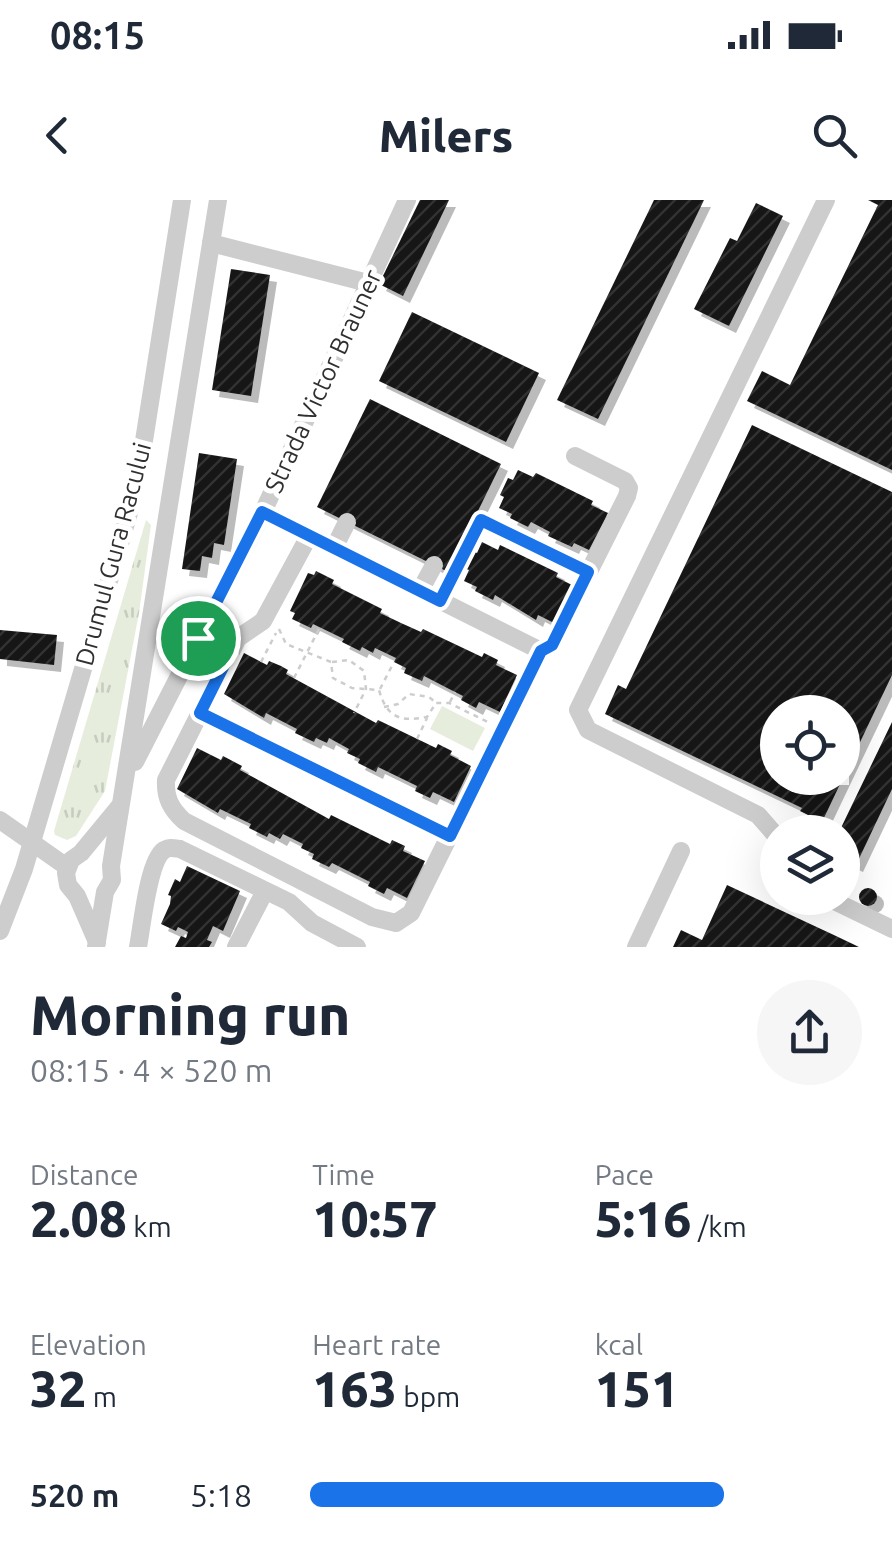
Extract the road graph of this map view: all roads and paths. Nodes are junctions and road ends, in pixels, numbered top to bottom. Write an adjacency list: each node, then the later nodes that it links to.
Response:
1 (182, 200): 41 (street, Drumul Gura Racului)
2 (218, 200): 5 (street, Strada Victor Brauner)
3 (408, 200): 6 (street, Strada Victor Brauner)
4 (826, 200): 38 (street)
5 (211, 243): 6 (street); 36 (street, Strada Victor Brauner)
6 (368, 283): 8 (street, Strada Victor Brauner)
7 (575, 456): 13 (street)
8 (262, 512): 10 (street); 18 (street, Strada Victor Brauner)
9 (347, 522): 11 (street)
10 (309, 536): 11 (street); 16 (street)
11 (334, 548): 14 (street)
12 (434, 565): 14 (street)
13 (588, 572): 15 (path); 19 (street)
14 (420, 591): 15 (street)
15 (440, 601): 19 (street)
16 (263, 621): 20 (path); 21 (street)
17 (320, 627): 20 (path)
18 (198, 638): 21 (street); 36 (street, Strada Victor Brauner)
19 (541, 651): 34 (street)
20 (306, 654): 22 (path); 24 (path)
21 (229, 655): 31 (street)
22 (331, 662): 25 (path); 25 (path)
23 (394, 662): 26 (path)
24 (294, 678)
25 (366, 689): 26 (path); 32 (path)
26 (379, 690): 30 (path)
27 (455, 692): 29 (path)
28 (436, 703): 29 (path); 30 (path); 33 (path)
29 (449, 703): 34 (path)
30 (384, 707): 33 (path)
31 (200, 713): 40 (street); 40 (street)
32 (354, 713)
33 (428, 717): 35 (path)
34 (502, 730): 40 (street)
35 (417, 738)
36 (128, 776): 37 (street, Strada Victor Brauner)
37 (122, 802): 43 (street); 44 (street, Strada Victor Brauner)
38 (760, 816)
39 (0, 820): 41 (street)
40 (450, 836)
41 (32, 844): 45 (street); 51 (street, Drumul Gura Racului)
42 (681, 850): 56 (street)
43 (81, 853): 44 (street); 45 (street)
44 (110, 866): 47 (street)
45 (67, 867): 48 (street)
46 (266, 891): 53 (street); 54 (street); 55 (street)
47 (106, 892): 48 (street); 52 (street)
48 (77, 896): 52 (street)
49 (860, 914): 50 (street)
50 (892, 929)
51 (0, 931)
52 (97, 944)
53 (138, 947)
54 (236, 947)
55 (358, 947)
56 (636, 947)

